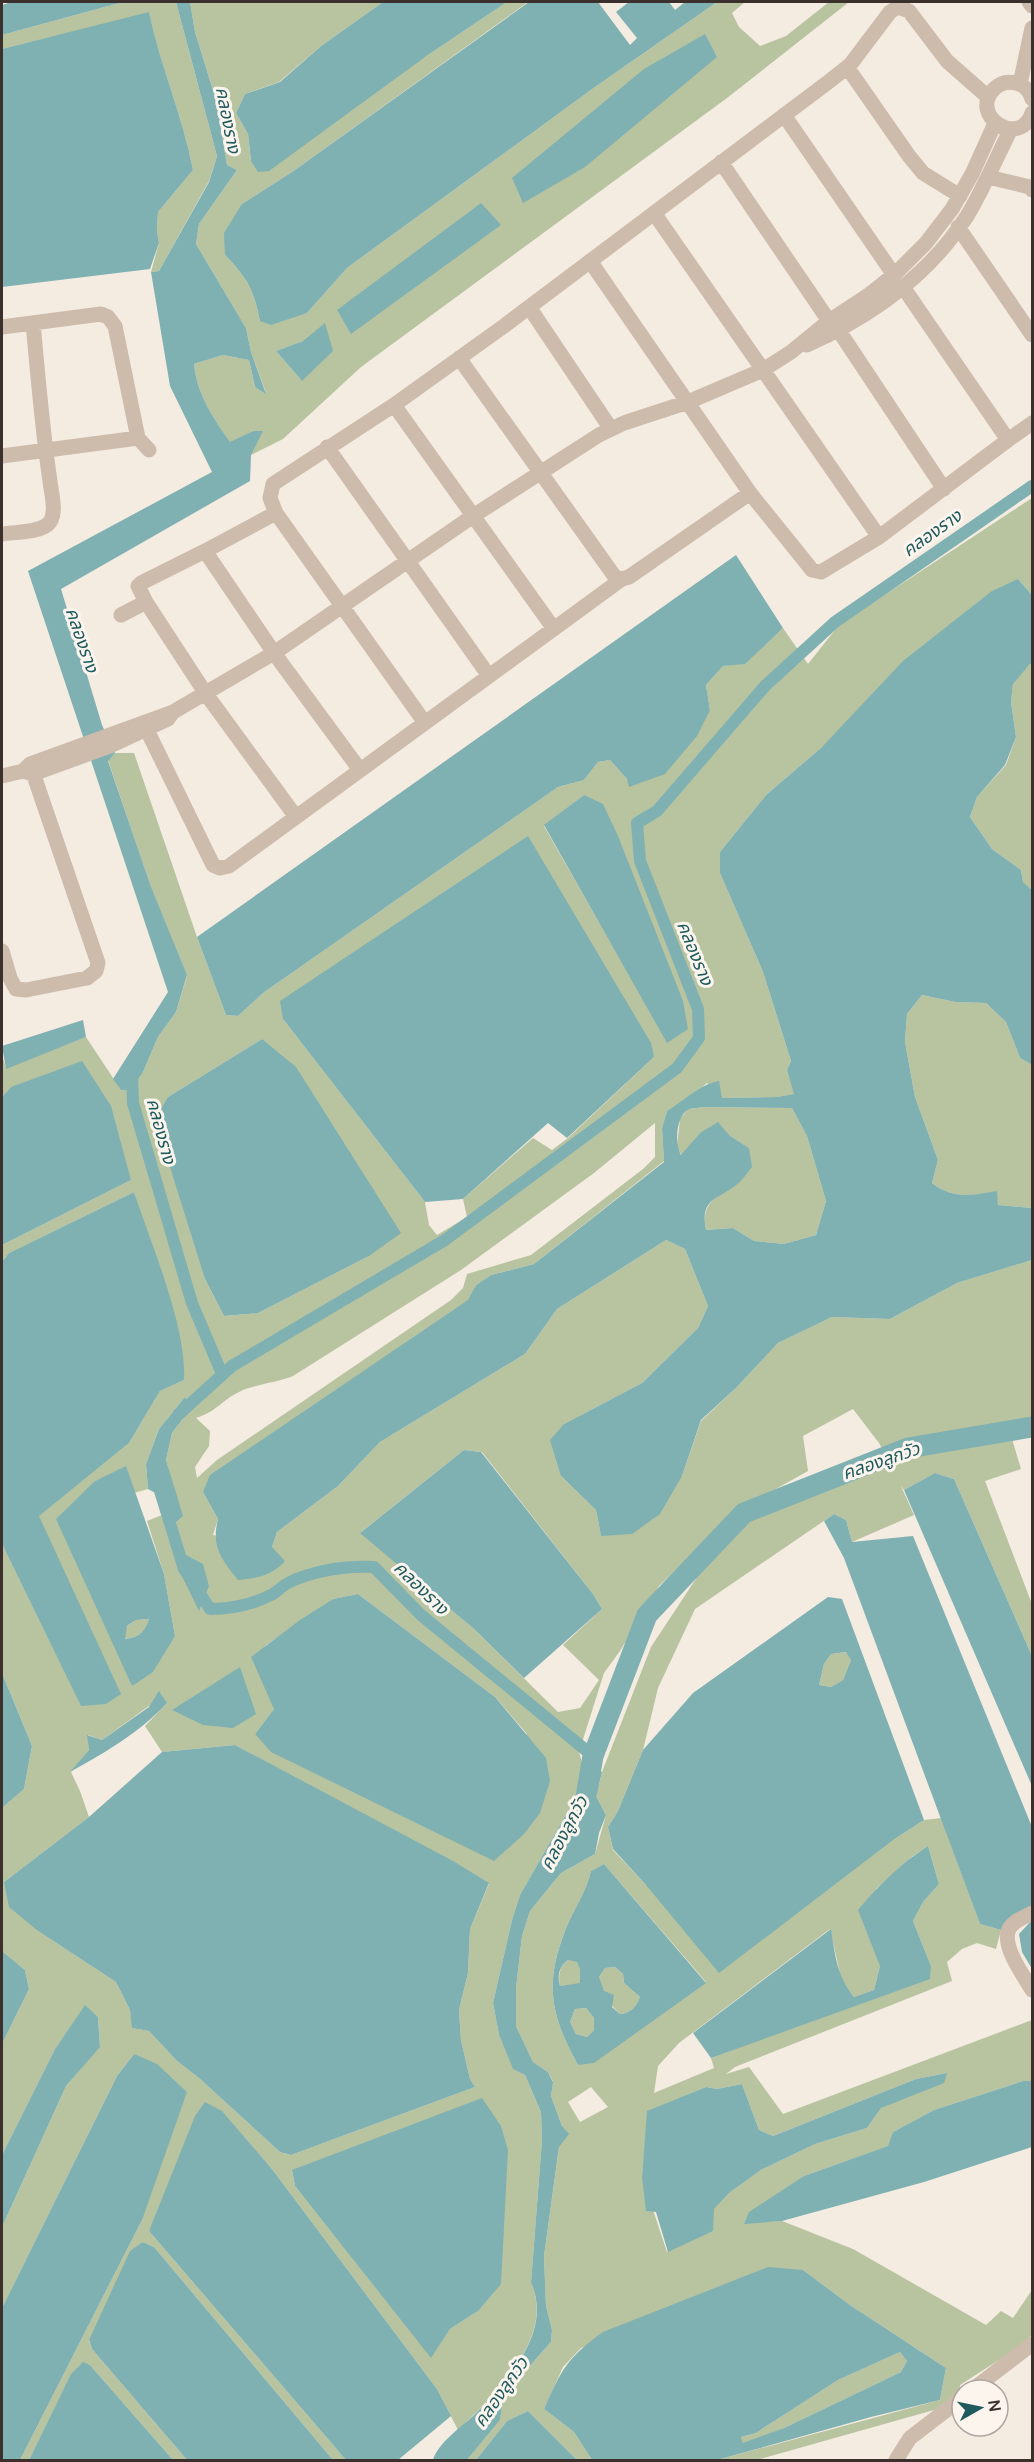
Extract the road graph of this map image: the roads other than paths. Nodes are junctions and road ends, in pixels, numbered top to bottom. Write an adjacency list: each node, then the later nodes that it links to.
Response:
1 (1029, 2): 2 (street)
2 (1032, 6)
3 (1032, 28): 5 (street)
4 (847, 67): 6 (street); 9 (street); 15 (street)
5 (1020, 84): 6 (street); 7 (street)
6 (988, 97): 10 (street)
7 (1032, 99)
8 (1032, 113): 11 (street)
9 (784, 115): 12 (street); 19 (street)
10 (995, 123): 11 (street); 15 (street)
11 (1011, 129): 13 (street)
12 (721, 162): 16 (street); 22 (street)
13 (988, 177): 14 (street); 17 (street)
14 (1032, 190)
15 (960, 195): 19 (street)
16 (654, 213): 18 (street); 26 (street)
17 (958, 227): 19 (street); 24 (street)
18 (590, 261): 20 (street); 27 (street)
19 (898, 281): 22 (street); 32 (street)
20 (529, 307): 25 (street); 30 (street)
21 (33, 323): 23 (street); 31 (street); 35 (street)
22 (834, 326): 26 (street); 38 (street)
23 (2, 327)
24 (1032, 335)
25 (459, 358): 28 (street); 37 (street)
26 (763, 370): 27 (street); 43 (street)
27 (688, 402): 30 (street); 39 (street)
28 (394, 405): 33 (street); 41 (street)
29 (1032, 423): 32 (street)
30 (611, 429): 37 (street)
31 (138, 438): 34 (street); 35 (street)
32 (1008, 440): 38 (street)
33 (327, 447): 40 (street); 45 (street)
34 (150, 450)
35 (45, 451): 36 (street); 42 (street)
36 (2, 456)
37 (541, 473): 41 (street); 46 (street)
38 (944, 489): 43 (street)
39 (750, 493): 43 (street); 46 (street)
40 (276, 513): 44 (street); 48 (street)
41 (473, 516): 45 (street); 50 (street)
42 (2, 534)
43 (879, 537)
44 (205, 551): 47 (street); 51 (street)
45 (406, 562): 48 (street); 52 (street)
46 (622, 579): 50 (street)
47 (146, 602): 49 (street); 53 (street)
48 (341, 607): 51 (street); 55 (street)
49 (121, 615)
50 (554, 629): 52 (street)
51 (274, 653): 53 (street); 59 (street)
52 (489, 676): 55 (street)
53 (206, 694): 54 (street); 61 (street)
54 (173, 712): 56 (street); 57 (street)
55 (425, 723): 59 (street)
56 (147, 730): 57 (street); 61 (street)
57 (109, 741): 58 (street)
58 (29, 770): 60 (street); 62 (street)
59 (360, 770): 61 (street)
60 (2, 776)
61 (296, 817)
62 (2, 951)
63 (1032, 1913): 64 (street)
64 (1032, 1990)
65 (1032, 2344): 66 (street)
66 (988, 2378)
67 (950, 2407): 68 (street)
68 (896, 2460)

